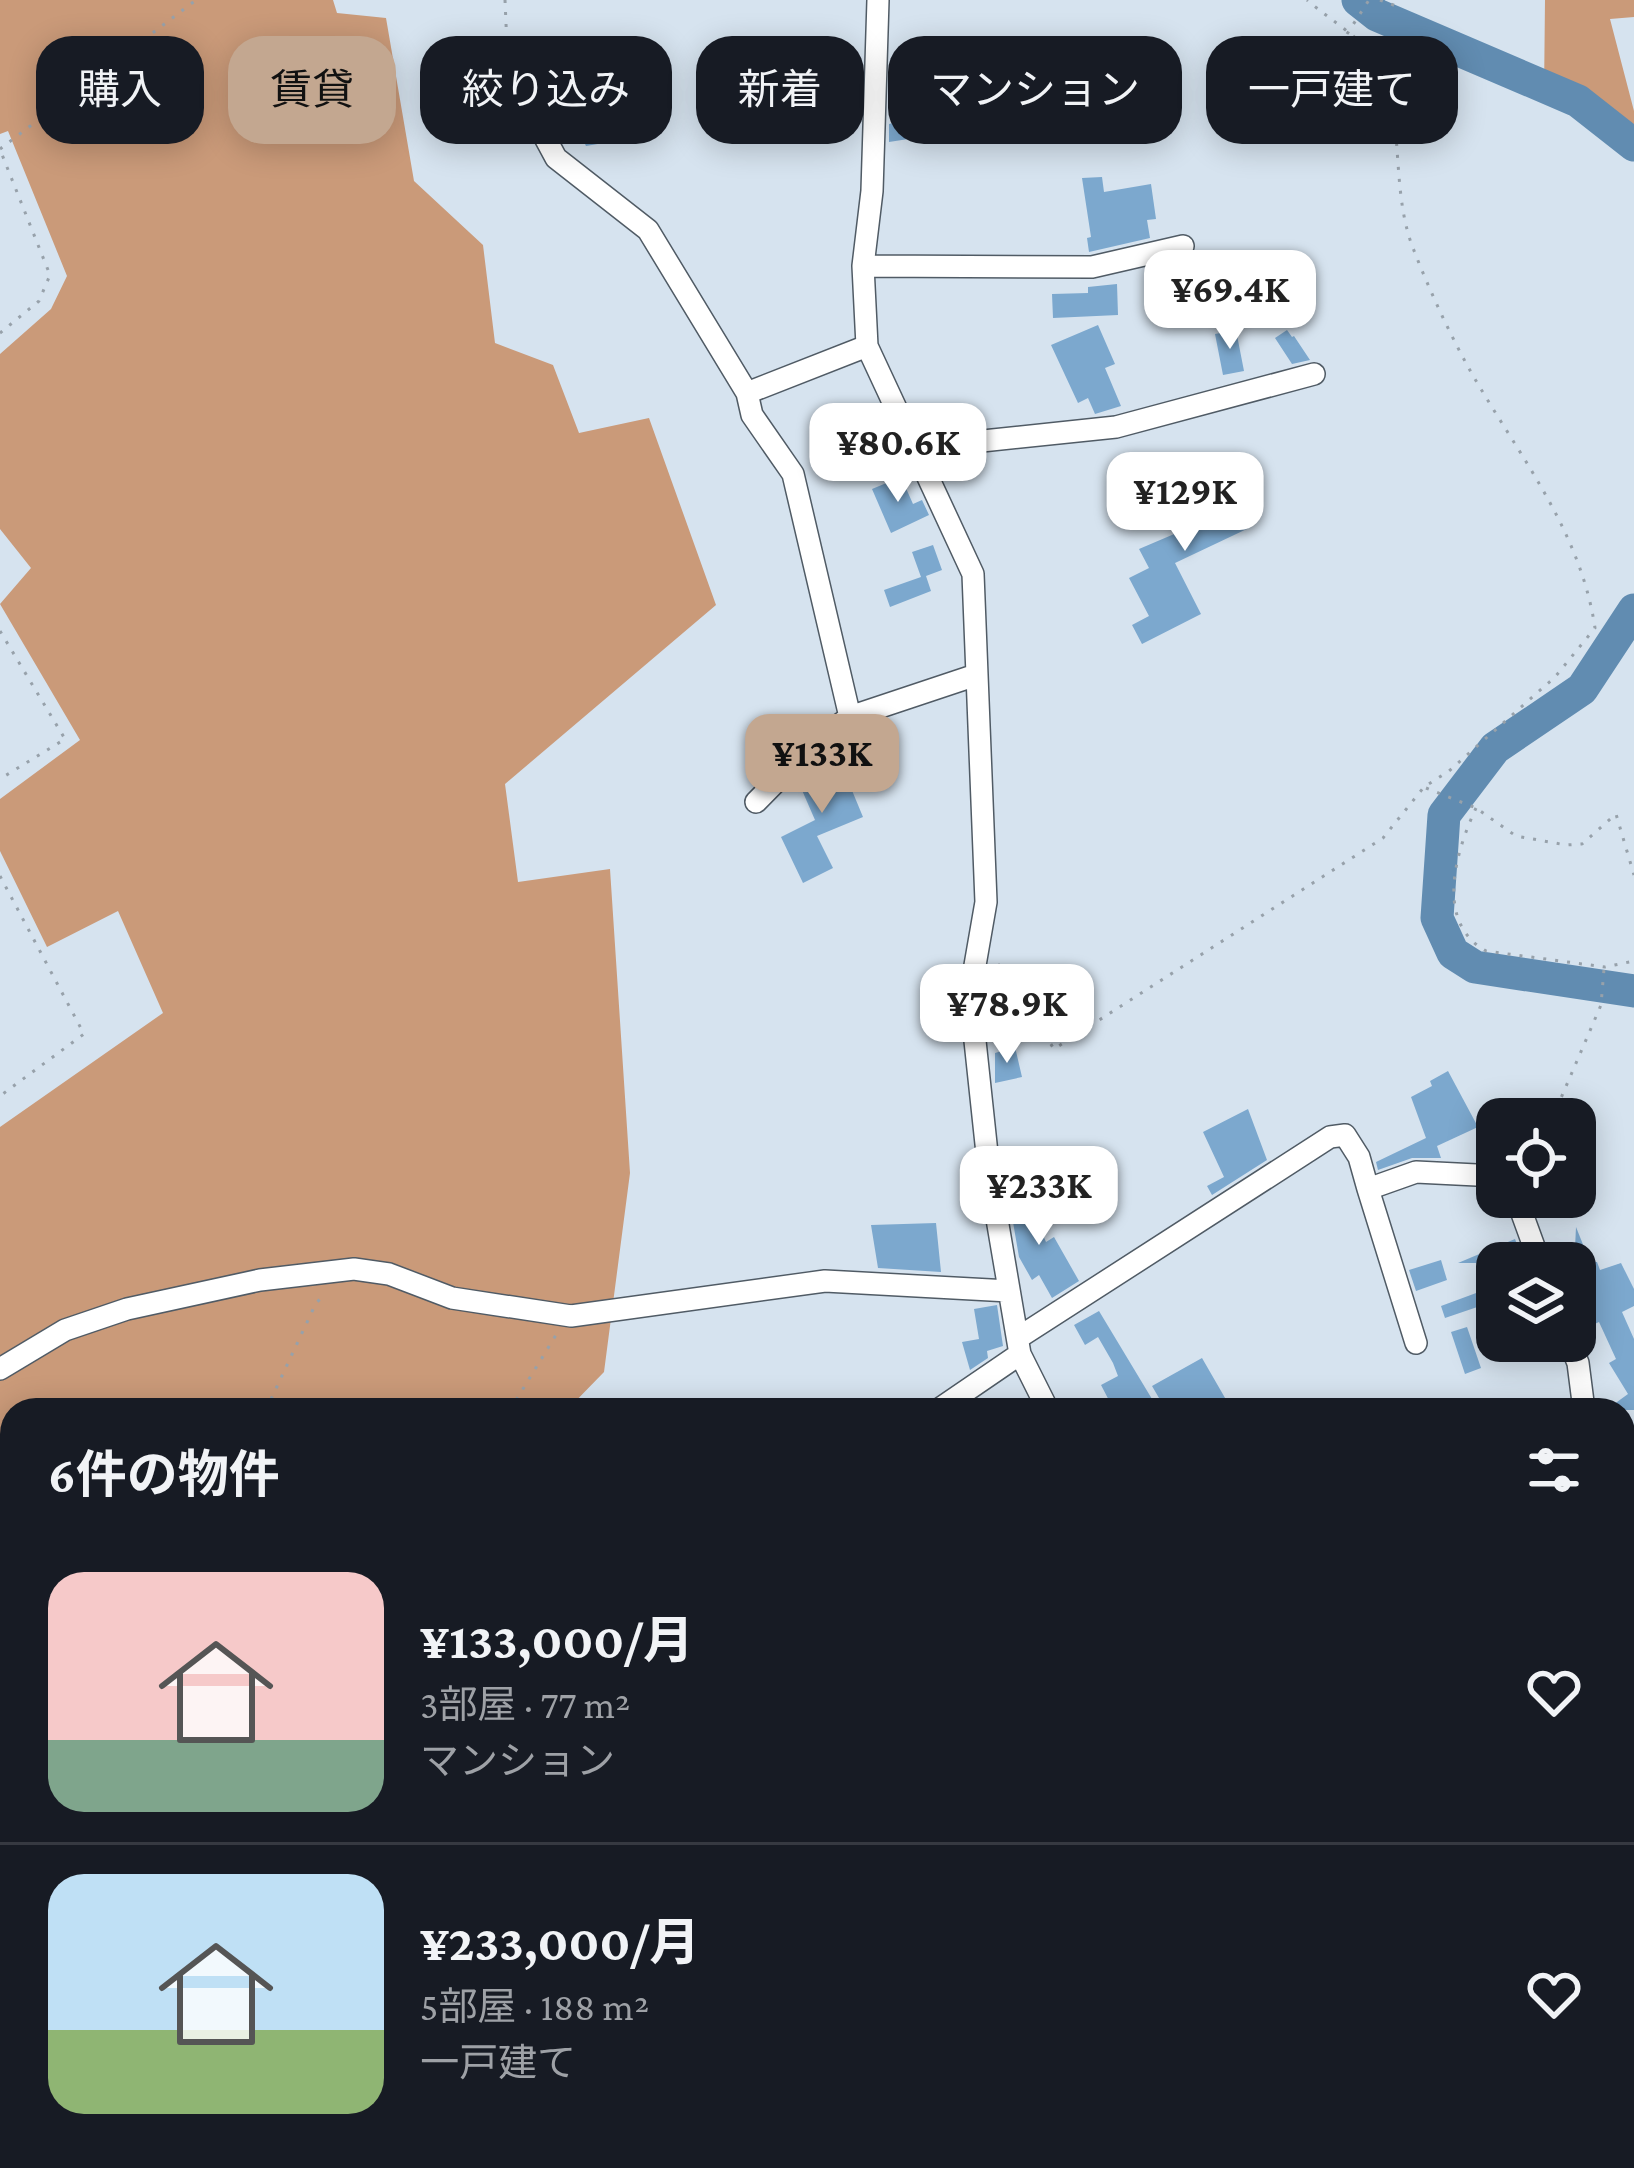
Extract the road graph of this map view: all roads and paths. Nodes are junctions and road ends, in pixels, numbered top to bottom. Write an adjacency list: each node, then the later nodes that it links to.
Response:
1 (196, 0): 11 (path)
2 (505, 0): 9 (path)
3 (878, 0): 13 (street)
4 (1307, 0): 8 (path)
5 (1369, 0): 8 (path)
6 (1380, 0): 7 (path)
7 (1396, 6)
8 (1346, 34): 23 (path)
9 (507, 36)
10 (548, 144): 17 (street)
11 (0, 150): 14 (path)
12 (1183, 246): 13 (street)
13 (863, 266): 15 (street)
14 (0, 333)
15 (867, 346): 17 (street); 18 (street)
16 (1314, 374): 18 (street)
17 (747, 393): 21 (street)
18 (916, 448): 20 (street)
19 (0, 631): 22 (path)
20 (976, 675): 21 (street); 28 (street)
21 (850, 717): 24 (street)
22 (0, 779)
23 (1424, 787): 25 (path); 28 (path)
24 (756, 802)
25 (1476, 808): 26 (path); 30 (path)
26 (1634, 875)
27 (0, 876): 31 (path)
28 (978, 949): 36 (street)
29 (1634, 961): 30 (path)
30 (1605, 967): 32 (path)
31 (0, 1096)
32 (1561, 1098)
33 (1476, 1175): 34 (street)
34 (1368, 1189): 38 (street); 39 (street)
35 (329, 1292): 42 (path)
36 (1009, 1292): 37 (street); 39 (street)
37 (571, 1316): 41 (street); 43 (path)
38 (1416, 1343)
39 (1019, 1346): 44 (street); 45 (street)
40 (1578, 1362): 46 (street)
41 (0, 1369)
42 (272, 1398)
43 (517, 1398)
44 (953, 1398)
45 (1043, 1398)
46 (1582, 1398)

